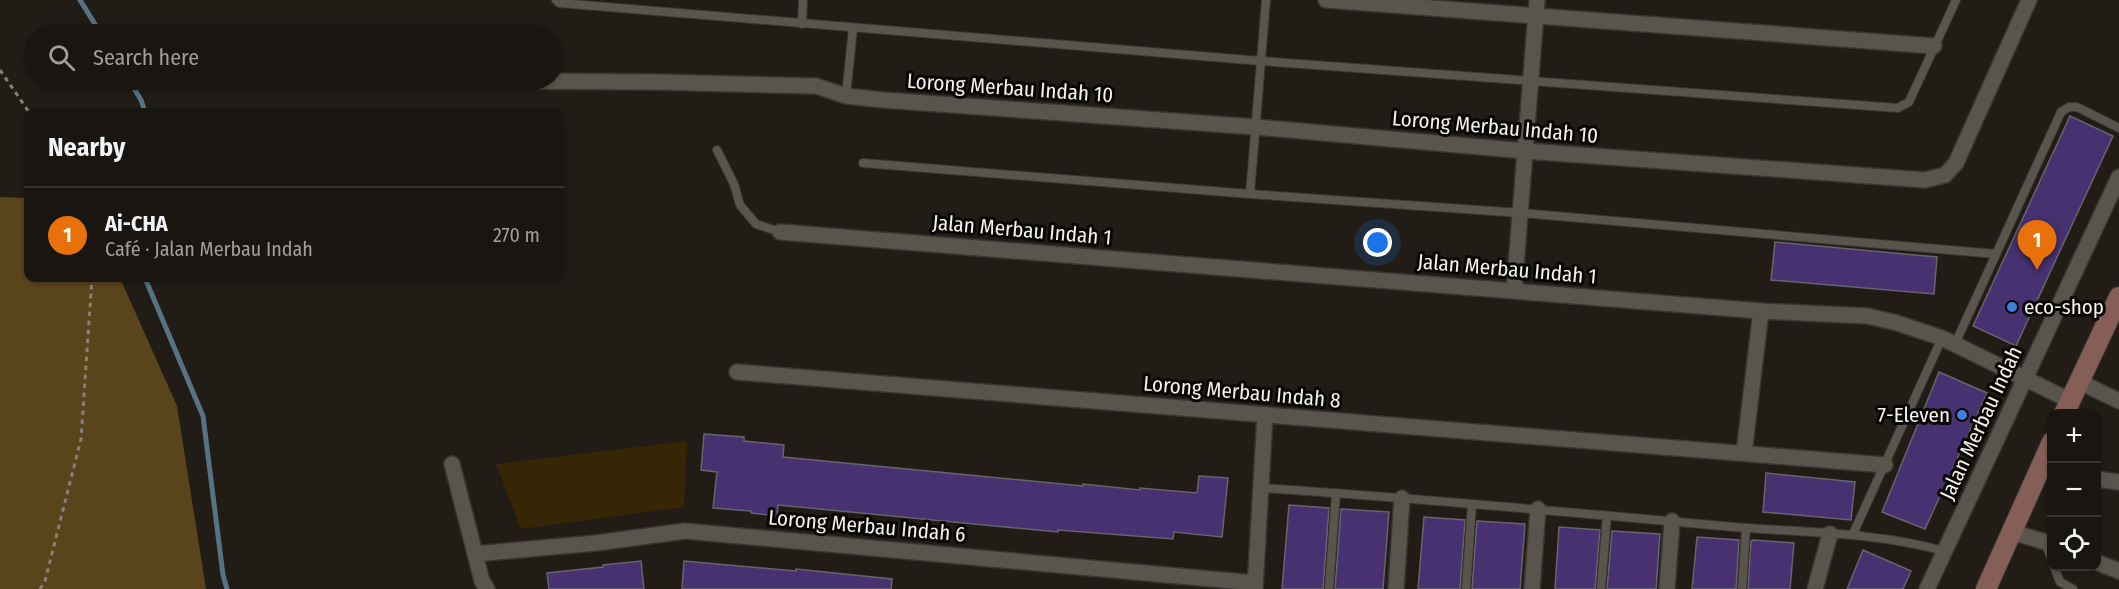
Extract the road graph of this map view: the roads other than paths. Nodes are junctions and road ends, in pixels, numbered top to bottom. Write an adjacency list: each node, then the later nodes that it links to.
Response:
1 (556, 0): 8 (lane)
2 (803, 0): 8 (lane)
3 (1266, 0): 11 (lane)
4 (1326, 0): 7 (street)
5 (1956, 0): 10 (lane)
6 (2029, 0): 18 (street, Lorong Merbau Indah 10)
7 (1537, 8): 10 (street); 13 (street)
8 (802, 24): 9 (lane)
9 (853, 28): 11 (lane); 14 (lane)
10 (1934, 46): 13 (lane)
11 (1261, 62): 13 (lane); 15 (lane)
12 (564, 81): 14 (street, Lorong Merbau Indah 10)
13 (1531, 81): 18 (street)
14 (846, 96): 15 (street, Lorong Merbau Indah 10)
15 (1256, 127): 18 (street, Lorong Merbau Indah 10); 21 (lane)
16 (2119, 128): 24 (lane)
17 (717, 150): 23 (lane)
18 (1526, 151): 22 (street)
19 (863, 163): 21 (lane)
20 (2119, 177): 30 (street, Jalan Merbau Indah)
21 (1250, 194): 22 (lane)
22 (1521, 213): 24 (lane); 25 (street)
23 (780, 232): 25 (street, Jalan Merbau Indah 1)
24 (1996, 254): 28 (lane)
25 (1514, 291): 27 (street, Jalan Merbau Indah 1)
26 (2119, 298): 31 (main road)
27 (1761, 311): 28 (street, Jalan Merbau Indah 1); 35 (street)
28 (1948, 341): 30 (street, Jalan Merbau Indah 1); 37 (lane)
29 (737, 372): 34 (street, Lorong Merbau Indah 8)
30 (2025, 379): 33 (street, Jalan Merbau Indah 1); 53 (street, Jalan Merbau Indah)
31 (2078, 381): 32 (street); 33 (main road)
32 (2119, 401)
33 (2066, 407)
34 (1265, 415): 35 (street, Lorong Merbau Indah 8); 41 (street)
35 (1744, 453): 37 (street, Lorong Merbau Indah 8)
36 (452, 464): 54 (street)
37 (1884, 465): 51 (lane)
38 (2044, 475): 49 (main road)
39 (2101, 480): 40 (street)
40 (2119, 482)
41 (1261, 488): 42 (lane); 58 (street)
42 (1336, 493): 43 (lane); 60 (lane)
43 (1402, 498): 44 (lane); 61 (street)
44 (1472, 504): 45 (lane); 62 (lane)
45 (1538, 509): 46 (lane); 63 (street)
46 (1607, 516): 47 (lane); 64 (lane)
47 (1672, 521): 48 (lane); 65 (street)
48 (1746, 528): 50 (lane); 66 (lane)
49 (2013, 532): 52 (street); 69 (main road)
50 (1830, 534): 51 (lane); 67 (street)
51 (1853, 534): 53 (lane)
52 (2047, 543)
53 (1944, 551): 68 (street, Jalan Merbau Indah)
54 (475, 554): 58 (street, Lorong Merbau Indah 6); 59 (street)
55 (2101, 564): 57 (street)
56 (2056, 571): 70 (lane)
57 (2119, 572)
58 (1255, 586)
59 (487, 589)
60 (1329, 589)
61 (1396, 589)
62 (1466, 589)
63 (1532, 589)
64 (1601, 589)
65 (1667, 589)
66 (1742, 589)
67 (1815, 589)
68 (1927, 589)
69 (1986, 589)
70 (2073, 589)

